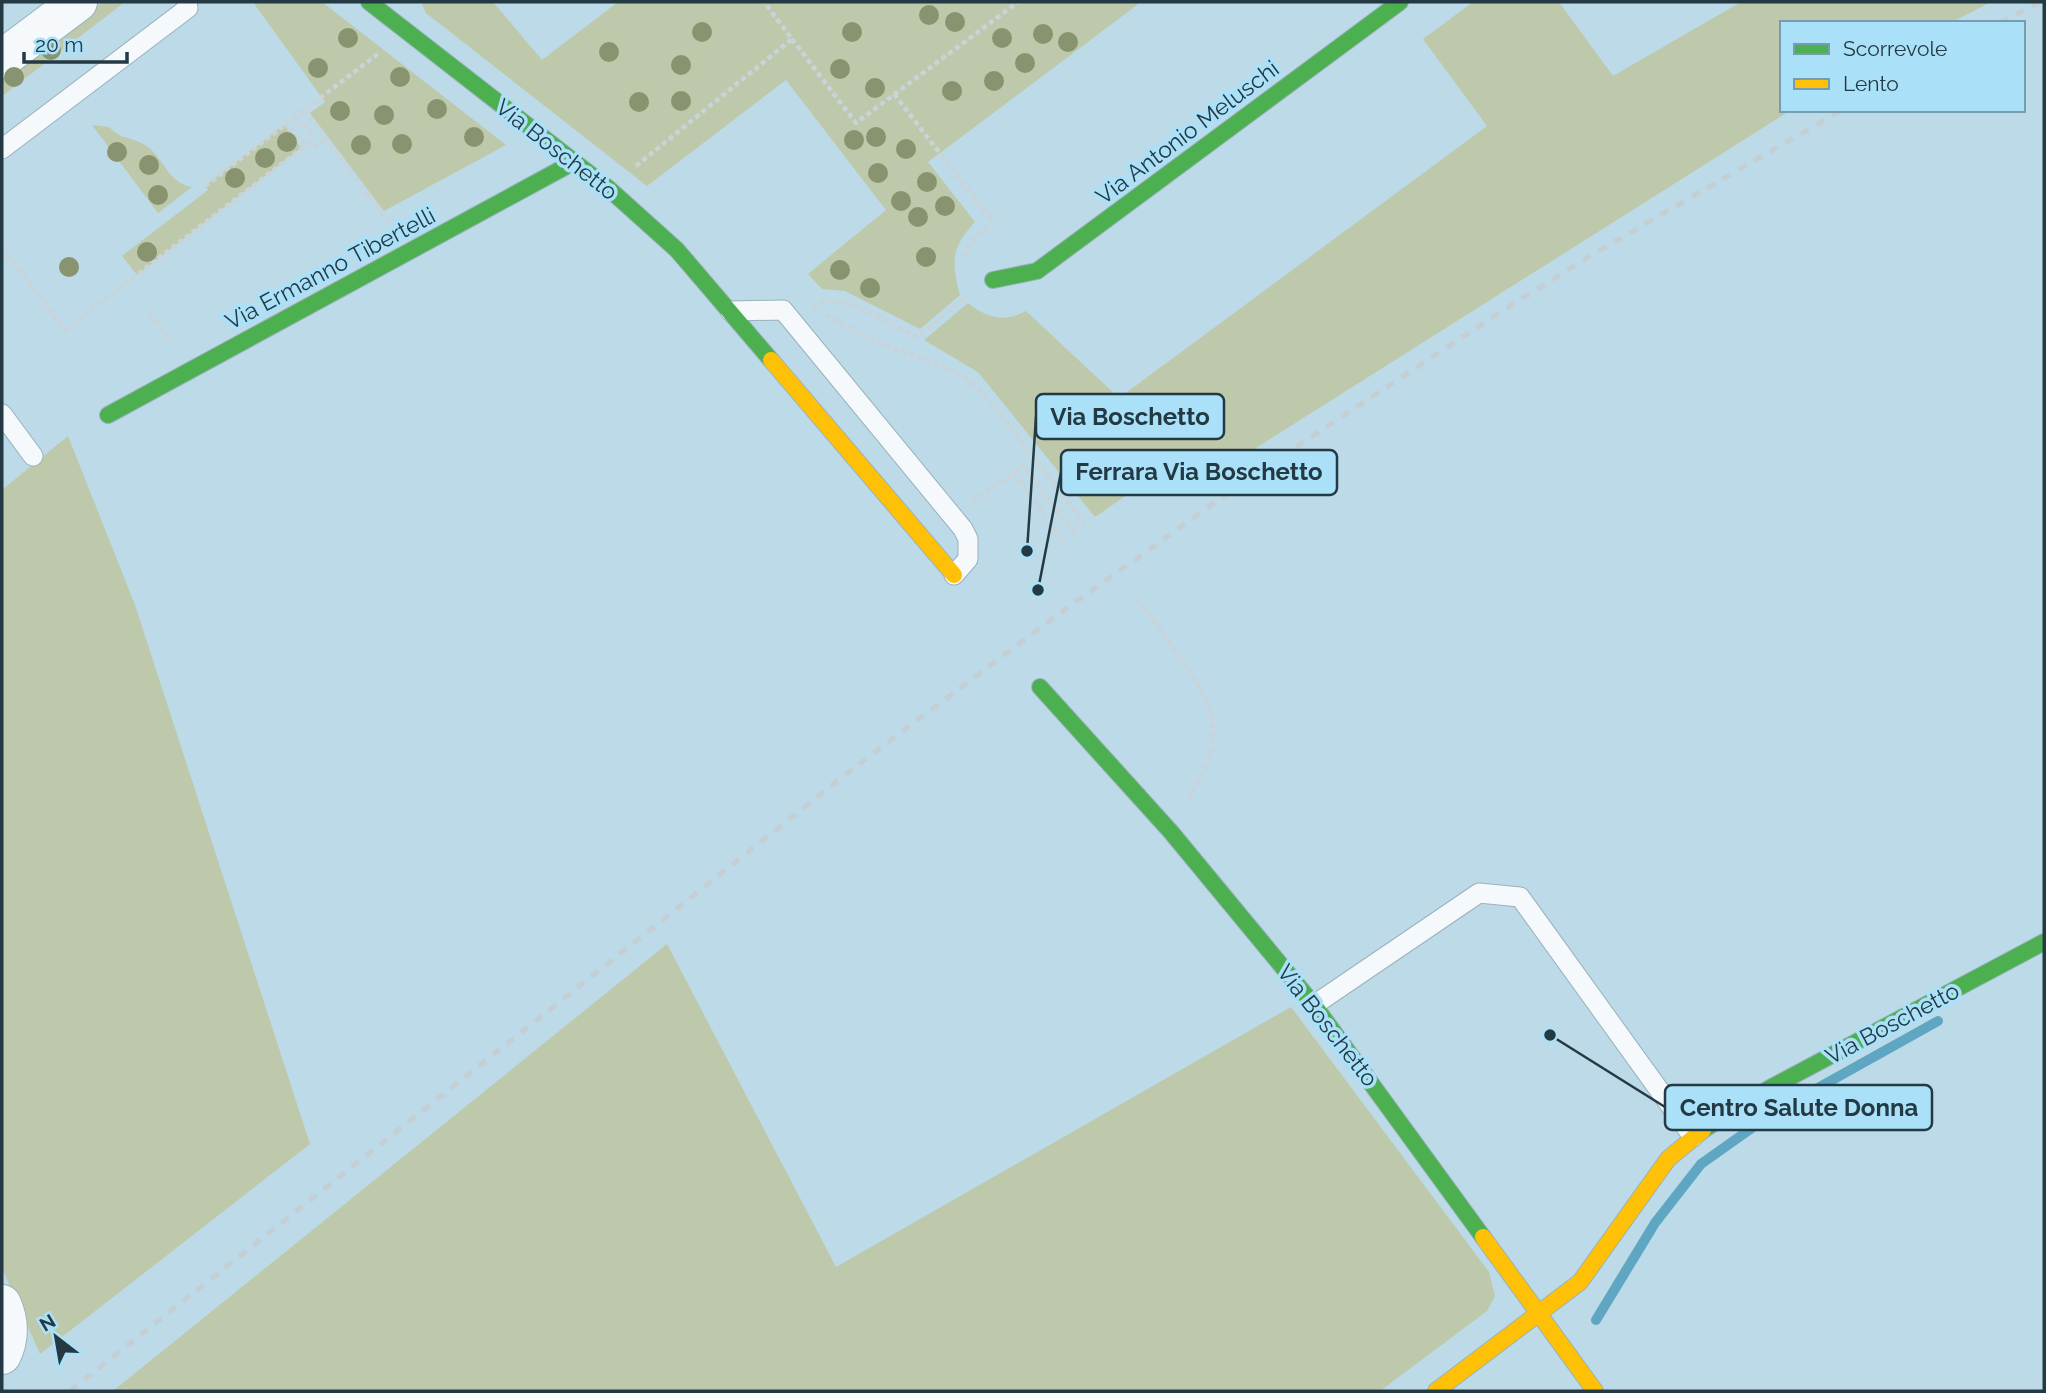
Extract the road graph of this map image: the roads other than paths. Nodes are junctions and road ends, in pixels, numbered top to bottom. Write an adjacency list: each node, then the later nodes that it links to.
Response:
1 (77, 2): 5 (street)
2 (187, 2): 6 (lane)
3 (369, 2): 7 (street, Via Boschetto)
4 (1400, 2): 8 (street, Via Antonio Meluschi)
5 (2, 60)
6 (2, 149)
7 (574, 162): 9 (street, Via Boschetto); 11 (street, Via Ermanno Tibertelli)
8 (993, 280)
9 (730, 311): 13 (street, Via Boschetto); 13 (lane, Via Boschetto)
10 (2, 414): 12 (lane)
11 (108, 415)
12 (33, 456)
13 (954, 575)
14 (1040, 687): 16 (street, Via Boschetto)
15 (2044, 942): 17 (street, Via Boschetto)
16 (1314, 1005): 17 (lane); 19 (street, Via Boschetto)
17 (1693, 1137): 19 (street, Via Boschetto)
18 (2, 1304): 20 (street)
19 (1541, 1315): 21 (street, Via Boschetto); 22 (street)
20 (2, 1355)
21 (1436, 1391)
22 (1595, 1391)

